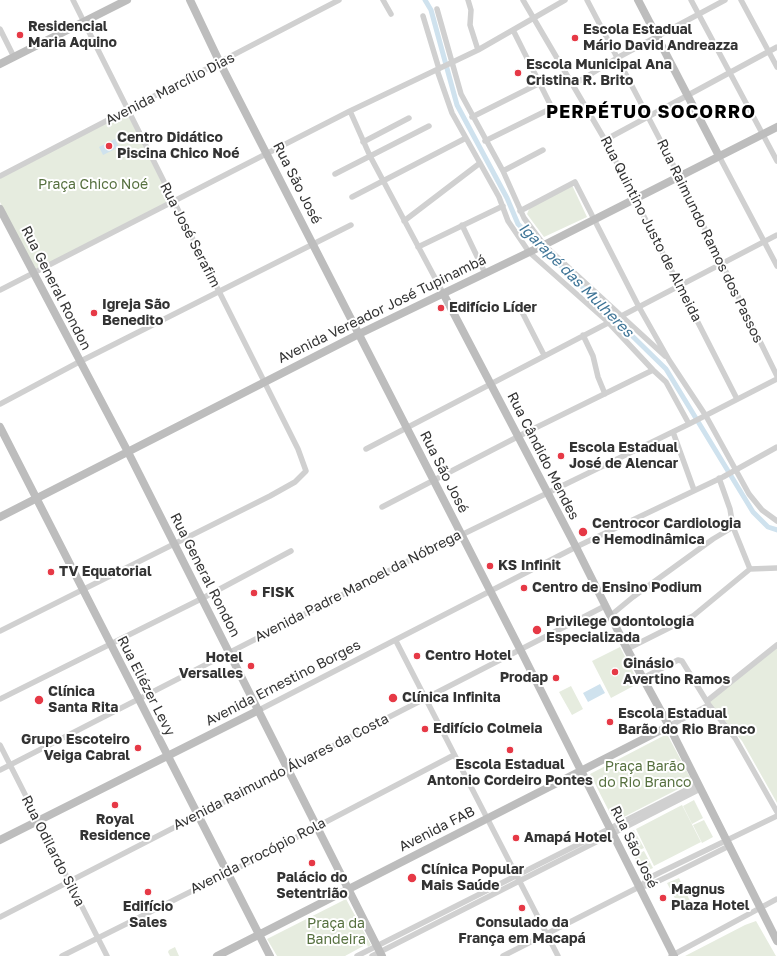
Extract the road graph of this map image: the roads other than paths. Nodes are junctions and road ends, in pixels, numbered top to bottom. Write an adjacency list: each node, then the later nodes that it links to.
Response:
1 (73, 0): 20 (street, Rua José Serafim)
2 (127, 0): 20 (street)
3 (190, 0): 29 (street, Rua São José)
4 (339, 0): 14 (street, Avenida Marcílio Dias)
5 (383, 0): 16 (street)
6 (468, 0): 25 (street)
7 (523, 0): 19 (street, Rua Quintino Justo de Almeida)
8 (565, 0): 19 (street)
9 (586, 0): 28 (street, Rua Raimundo Ramos dos Passos)
10 (638, 0): 23 (street)
11 (691, 0): 17 (street)
12 (725, 0): 17 (street)
13 (741, 0): 26 (street)
14 (330, 2): 29 (street, Avenida Marcílio Dias)
15 (437, 9): 30 (street)
16 (391, 14)
17 (699, 14): 23 (street); 34 (street)
18 (423, 16): 33 (street)
19 (534, 18): 22 (street); 36 (street, Rua Quintino Justo de Almeida)
20 (84, 22): 27 (street); 39 (street, Rua José Serafim)
21 (0, 29): 27 (street)
22 (514, 30): 25 (street); 35 (street)
23 (657, 37): 28 (street); 37 (street)
24 (777, 47): 26 (street)
25 (478, 50): 30 (street)
26 (769, 51): 32 (street); 34 (street)
27 (14, 58): 31 (street)
28 (617, 58): 36 (street); 40 (street, Rua Raimundo Ramos dos Passos)
29 (220, 63): 39 (street, Avenida Marcílio Dias); 51 (street, Rua São José)
30 (452, 63): 33 (street); 41 (street)
31 (0, 64)
32 (777, 67)
33 (439, 69): 38 (street); 46 (street)
34 (729, 72): 37 (street); 45 (street)
35 (540, 83): 41 (street); 48 (street)
36 (573, 85): 47 (street, Rua Quintino Justo de Almeida)
37 (688, 94): 40 (street); 53 (street)
38 (350, 111): 49 (street, Rua Cândido Mendes); 51 (street)
39 (127, 112): 58 (street, Avenida Marcílio Dias); 63 (street, Rua José Serafim)
40 (648, 116): 47 (street); 59 (street, Rua Raimundo Ramos dos Passos)
41 (472, 117): 48 (street)
42 (409, 118): 49 (street)
43 (429, 126): 52 (street)
44 (777, 127): 45 (street, Avenida Vereador José Tupinambá)
45 (763, 134): 53 (street, Avenida Vereador José Tupinambá); 54 (street)
46 (466, 138): 55 (street); 60 (street)
47 (605, 140): 62 (street, Rua Quintino Justo de Almeida)
48 (485, 141): 56 (street)
49 (363, 142): 52 (street, Rua Cândido Mendes)
50 (543, 150): 56 (street)
51 (268, 154): 63 (street); 73 (street, Rua São José)
52 (370, 156): 57 (street); 60 (street, Rua Cândido Mendes)
53 (719, 156): 59 (street, Avenida Vereador José Tupinambá); 72 (street)
54 (777, 161)
55 (480, 162): 64 (street); 68 (street)
56 (502, 171): 66 (street)
57 (334, 174)
58 (0, 176)
59 (679, 176): 62 (street, Avenida Vereador José Tupinambá); 77 (street, Rua Raimundo Ramos dos Passos)
60 (383, 180): 61 (street); 68 (street, Rua Cândido Mendes)
61 (352, 197)
62 (635, 198): 67 (street, Avenida Vereador José Tupinambá); 81 (street, Rua Quintino Justo de Almeida)
63 (174, 202): 79 (street); 83 (street, Rua José Serafim)
64 (502, 206): 70 (street); 76 (street)
65 (0, 209): 79 (street, Rua General Rondon)
66 (520, 211): 67 (street); 74 (street)
67 (594, 218): 74 (street, Avenida Vereador José Tupinambá); 85 (street)
68 (404, 221): 75 (street, Rua Cândido Mendes)
69 (351, 225): 73 (street)
70 (462, 225): 75 (street); 80 (street)
71 (777, 235): 72 (street)
72 (764, 242): 77 (street); 78 (street)
73 (313, 244): 83 (street); 89 (street, Rua São José)
74 (543, 245): 76 (street, Avenida Vereador José Tupinambá); 87 (street)
75 (418, 247): 84 (street, Rua Cândido Mendes)
76 (530, 251): 80 (street, Avenida Vereador José Tupinambá); 88 (street)
77 (722, 264): 81 (street); 95 (street, Rua Raimundo Ramos dos Passos)
78 (777, 266)
79 (34, 274): 82 (street); 93 (street, Rua General Rondon)
80 (485, 274): 84 (street, Avenida Vereador José Tupinambá)
81 (680, 285): 85 (street); 99 (street, Rua Quintino Justo de Almeida)
82 (0, 290)
83 (219, 292): 93 (street); 96 (street, Rua José Serafim)
84 (443, 293): 89 (street, Avenida Vereador José Tupinambá); 97 (street, Rua Cândido Mendes)
85 (638, 307): 87 (street); 92 (street)
86 (520, 308): 91 (street)
87 (618, 317): 88 (street); 92 (street)
88 (608, 322): 90 (street); 94 (street)
89 (359, 334): 96 (street, Avenida Vereador José Tupinambá); 104 (street, Rua São José)
90 (583, 335): 91 (street); 98 (street)
91 (544, 355): 97 (street)
92 (669, 360): 101 (street)
93 (80, 362): 100 (street); 109 (street, Rua General Rondon)
94 (653, 370): 98 (street); 102 (street)
95 (777, 378): 99 (street, Avenida Padre Manoel da Nóbrega)
96 (264, 382): 109 (street, Avenida Vereador José Tupinambá); 121 (street, Rua José Serafim)
97 (493, 382): 104 (street); 106 (street, Rua Cândido Mendes)
98 (605, 394): 106 (street)
99 (738, 399): 101 (street, Avenida Padre Manoel da Nóbrega)
100 (0, 404)
101 (705, 416): 102 (street, Avenida Padre Manoel da Nóbrega); 110 (street)
102 (691, 424): 105 (street, Avenida Padre Manoel da Nóbrega)
103 (0, 427): 115 (street, Rua Eliézer Levy)
104 (406, 427): 108 (street); 112 (street, Rua São José)
105 (674, 432): 113 (street); 114 (street, Avenida Padre Manoel da Nóbrega)
106 (522, 435): 112 (street); 114 (street, Rua Cândido Mendes)
107 (777, 447): 110 (street, Avenida Ernestino Borges)
108 (366, 449)
109 (128, 452): 115 (street, Avenida Vereador José Tupinambá); 121 (street, Rua General Rondon)
110 (734, 470): 111 (street, Avenida Ernestino Borges); 118 (street)
111 (721, 477): 113 (street, Avenida Ernestino Borges); 119 (street)
112 (433, 481): 116 (street); 120 (street, Rua São José)
113 (694, 490): 122 (street, Avenida Ernestino Borges)
114 (547, 494): 120 (street, Avenida Padre Manoel da Nóbrega); 122 (street, Rua Cândido Mendes)
115 (36, 499): 117 (street, Avenida Vereador José Tupinambá); 126 (street, Rua Eliézer Levy)
116 (382, 507)
117 (0, 517)
118 (777, 521)
119 (732, 526): 125 (street); 130 (street)
120 (461, 534): 127 (street, Rua São José); 137 (street, Avenida Padre Manoel da Nóbrega)
121 (174, 543): 126 (street); 128 (street, Rua General Rondon)
122 (576, 546): 127 (street, Avenida Ernestino Borges); 129 (street, Rua Cândido Mendes)
123 (290, 552): 128 (street)
124 (777, 568): 125 (street)
125 (750, 569): 136 (street)
126 (82, 589): 131 (street); 133 (street, Rua Eliézer Levy)
127 (490, 592): 132 (street, Avenida Ernestino Borges); 135 (street, Rua São José)
128 (203, 598): 133 (street); 137 (street, Rua General Rondon)
129 (605, 606): 130 (street, Rua Cândido Mendes); 135 (street, Avenida Raimundo Álvares da Costa)
130 (610, 616): 136 (street, Rua Cândido Mendes)
131 (0, 631)
132 (396, 641): 139 (street); 143 (street, Avenida Ernestino Borges)
133 (111, 644): 140 (street); 141 (street, Rua Eliézer Levy)
134 (777, 645): 142 (street)
135 (520, 649): 139 (street, Avenida Raimundo Álvares da Costa); 151 (street, Rua São José)
136 (627, 649): 138 (street, Rua Cândido Mendes)
137 (229, 651): 141 (street, Avenida Padre Manoel da Nóbrega); 143 (street, Rua General Rondon)
138 (643, 678): 142 (street); 144 (street, Rua Cândido Mendes)
139 (425, 698): 146 (street); 149 (street, Avenida Raimundo Álvares da Costa)
140 (0, 699)
141 (137, 699): 147 (street, Rua Eliézer Levy); 148 (street, Avenida Padre Manoel da Nóbrega)
142 (708, 703): 144 (street); 153 (street)
143 (259, 710): 147 (street, Avenida Ernestino Borges); 149 (street, Rua General Rondon)
144 (669, 726): 151 (street, Avenida FAB); 152 (street, Rua Cândido Mendes)
145 (0, 745): 148 (street, Rua Odilardo Silva)
146 (454, 755): 156 (street); 158 (street, Avenida Procópio Rola)
147 (167, 756): 154 (street, Rua Eliézer Levy); 157 (street, Avenida Ernestino Borges)
148 (10, 765): 150 (street, Avenida Padre Manoel da Nóbrega); 157 (street, Rua Odilardo Silva)
149 (288, 768): 154 (street, Avenida Raimundo Álvares da Costa); 158 (street, Rua General Rondon)
150 (0, 770)
151 (581, 770): 156 (street, Avenida FAB); 159 (street, Rua São José)
152 (699, 786): 159 (street); 161 (street, Rua Cândido Mendes)
153 (777, 812)
154 (198, 815): 162 (street, Rua Eliézer Levy); 164 (street, Avenida Raimundo Álvares da Costa)
155 (777, 816): 161 (street)
156 (487, 819): 163 (street); 167 (street, Avenida FAB)
157 (39, 820): 160 (street, Avenida Ernestino Borges); 164 (street, Rua Odilardo Silva)
158 (317, 826): 162 (street, Avenida Procópio Rola); 167 (street, Rua General Rondon)
159 (611, 830): 163 (street); 165 (street); 166 (street, Rua São José)
160 (0, 840)
161 (728, 843): 166 (street); 169 (street, Rua Cândido Mendes)
162 (228, 873): 173 (street, Rua Eliézer Levy); 174 (street, Avenida Procópio Rola)
163 (516, 875): 165 (street); 171 (street)
164 (68, 880): 170 (street, Avenida Raimundo Álvares da Costa); 174 (street, Rua Odilardo Silva)
165 (520, 881): 171 (street); 172 (street)
166 (639, 888): 172 (street); 177 (street, Rua São José)
167 (349, 889): 173 (street, Avenida FAB); 176 (street, Rua General Rondon)
168 (777, 899): 169 (street)
169 (760, 909): 175 (street, Rua Cândido Mendes); 177 (street)
170 (0, 917)
171 (417, 930): 176 (street)
172 (546, 934): 184 (street); 185 (street)
173 (259, 935): 180 (street, Avenida FAB); 181 (street, Rua Eliézer Levy)
174 (98, 938): 178 (street, Avenida Procópio Rola); 179 (street, Rua Odilardo Silva)
175 (777, 942)
176 (380, 951): 182 (street); 183 (street)
177 (673, 955)
178 (62, 956)
179 (107, 956)
180 (217, 956)
181 (270, 956)
182 (357, 956)
183 (372, 956)
184 (503, 956)
185 (558, 956)

